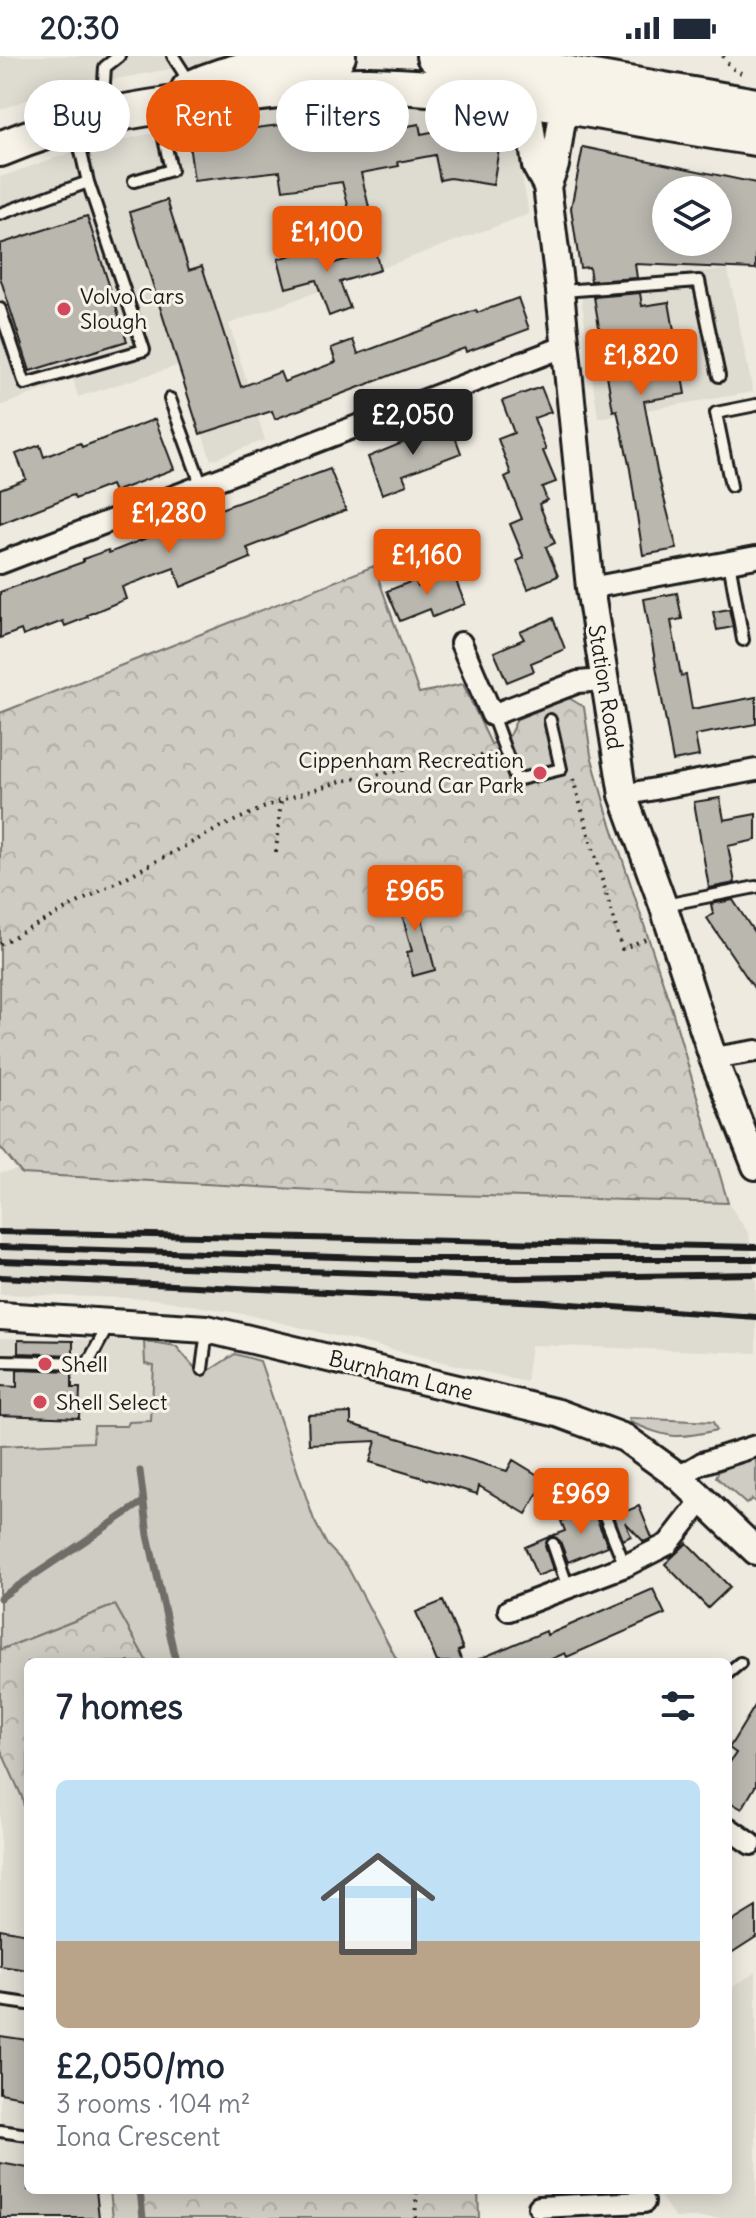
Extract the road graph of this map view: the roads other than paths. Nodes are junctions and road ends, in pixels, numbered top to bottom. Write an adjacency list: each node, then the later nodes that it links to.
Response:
1 (119, 56): 6 (lane)
2 (173, 56): 7 (lane)
3 (338, 56): 8 (main road)
4 (434, 56): 5 (main road)
5 (523, 61): 12 (street); 13 (main road)
6 (101, 80)
7 (188, 80)
8 (210, 80)
9 (425, 90): 10 (main road)
10 (260, 94)
11 (537, 101): 12 (main road)
12 (564, 106): 13 (main road); 21 (street, Station Road)
13 (754, 122)
14 (24, 139): 15 (main road)
15 (0, 149)
16 (88, 152): 20 (lane)
17 (167, 152): 19 (lane)
18 (534, 152): 21 (street, Station Road)
19 (134, 181)
20 (88, 182): 22 (lane); 25 (lane)
21 (547, 186): 23 (street, Station Road)
22 (0, 214)
23 (560, 291): 26 (street, Station Road); 27 (lane)
24 (0, 309): 25 (lane)
25 (4, 333)
26 (566, 346): 30 (street); 35 (street, Station Road)
27 (719, 376)
28 (170, 399): 30 (lane)
29 (756, 405): 31 (lane)
30 (201, 484): 34 (street)
31 (731, 486)
32 (756, 557): 33 (street)
33 (729, 562): 35 (street); 36 (lane)
34 (0, 563)
35 (590, 588): 38 (street, Station Road)
36 (743, 640)
37 (461, 643): 39 (street)
38 (604, 680): 39 (street); 42 (street, Station Road)
39 (492, 715): 40 (lane)
40 (550, 720)
41 (756, 770): 42 (street)
42 (623, 795): 44 (street, Station Road)
43 (756, 887): 44 (lane)
44 (667, 917): 46 (street, Station Road)
45 (756, 1051): 46 (street)
46 (713, 1058): 47 (street, Station Road)
47 (756, 1166)
48 (0, 1316): 49 (street, Burnham Lane)
49 (109, 1323): 50 (street, Burnham Lane); 51 (lane)
50 (207, 1329): 52 (lane); 54 (street, Burnham Lane)
51 (0, 1361)
52 (202, 1369)
53 (756, 1446): 54 (street)
54 (679, 1477): 55 (street, Burnham Lane)
55 (703, 1499): 58 (street, Burnham Lane); 59 (street)
56 (603, 1511): 59 (lane)
57 (553, 1544): 60 (lane)
58 (756, 1551)
59 (625, 1566): 60 (street)
60 (568, 1588): 61 (street)
61 (509, 1610)
62 (740, 1663): 63 (lane)
63 (732, 1670)
64 (732, 1830): 65 (street)
65 (754, 1844)
66 (0, 2000): 67 (lane)
67 (24, 2003)
68 (0, 2131): 69 (lane)
69 (24, 2134)
70 (644, 2203): 71 (street)
71 (538, 2205)

